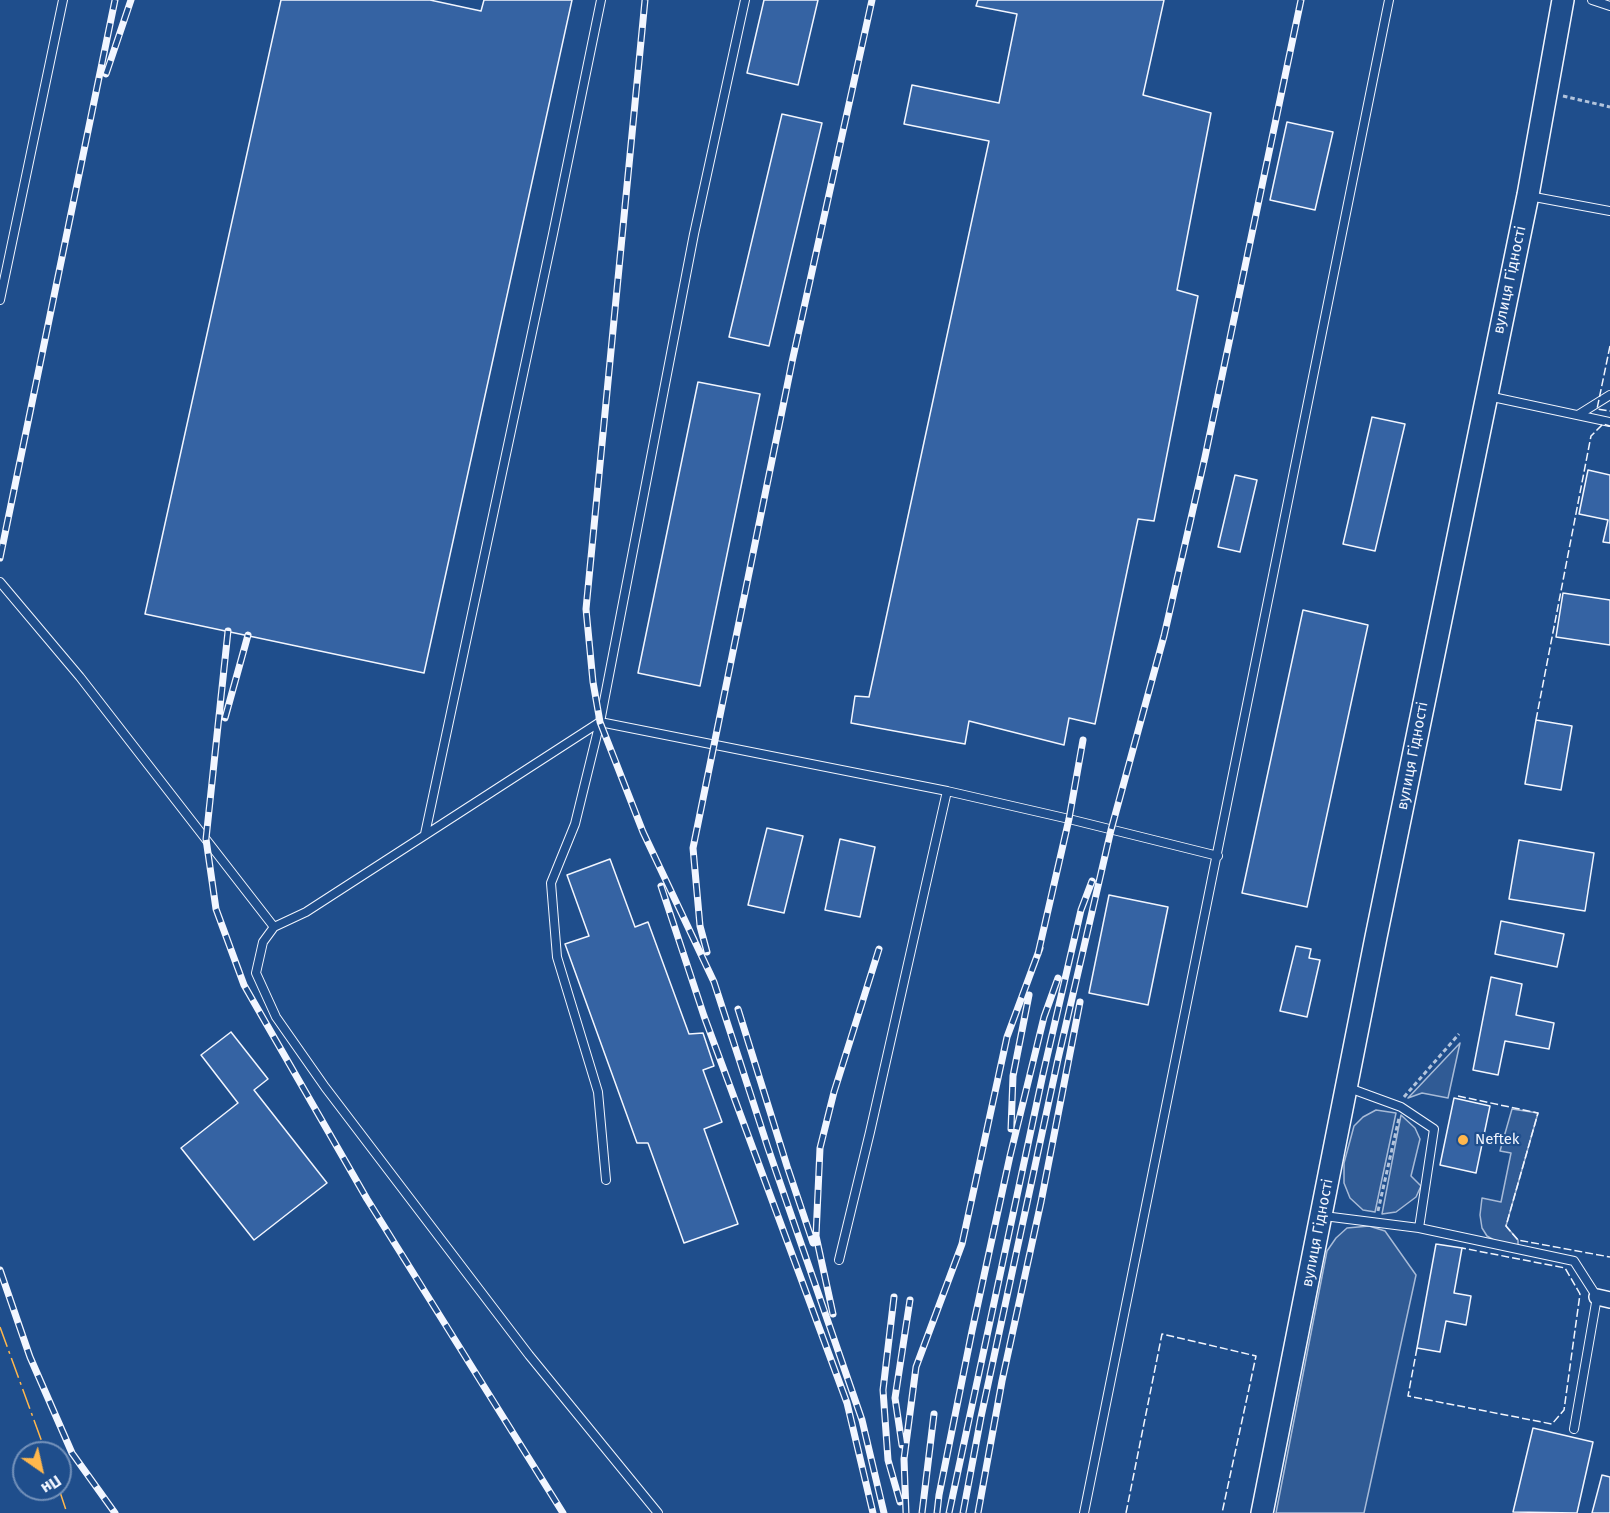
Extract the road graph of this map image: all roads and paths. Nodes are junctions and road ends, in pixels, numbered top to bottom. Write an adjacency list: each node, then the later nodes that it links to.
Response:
1 (63, 0): 12 (lane)
2 (601, 0): 20 (lane)
3 (746, 0): 18 (lane)
4 (1389, 0): 21 (lane)
5 (1563, 0): 8 (main road, вулиця Гідності)
6 (1592, 0): 7 (lane)
7 (1610, 6)
8 (1546, 93): 9 (path); 10 (main road, вулиця Гідності)
9 (1610, 107)
10 (1528, 195): 11 (lane); 14 (main road, вулиця Гідності)
11 (1610, 211)
12 (0, 300)
13 (1610, 395): 15 (lane)
14 (1486, 396): 15 (lane); 24 (main road, вулиця Гідності)
15 (1578, 415): 16 (lane)
16 (1610, 422)
17 (0, 582): 22 (lane)
18 (600, 722): 19 (lane); 20 (lane); 27 (lane)
19 (947, 791): 21 (lane); 31 (lane)
20 (425, 834): 22 (lane)
21 (1218, 856): 35 (lane)
22 (274, 927): 34 (lane)
23 (1460, 1034): 25 (path)
24 (1347, 1088): 28 (main road, вулиця Гідності); 30 (lane)
25 (1402, 1098)
26 (1399, 1116): 29 (path)
27 (606, 1180)
28 (1321, 1216): 29 (lane); 36 (main road, вулиця Гідності)
29 (1375, 1223): 30 (lane)
30 (1419, 1228): 32 (lane)
31 (839, 1260)
32 (1603, 1298): 33 (lane)
33 (1574, 1429)
34 (658, 1513)
35 (1084, 1513)
36 (1262, 1513)

